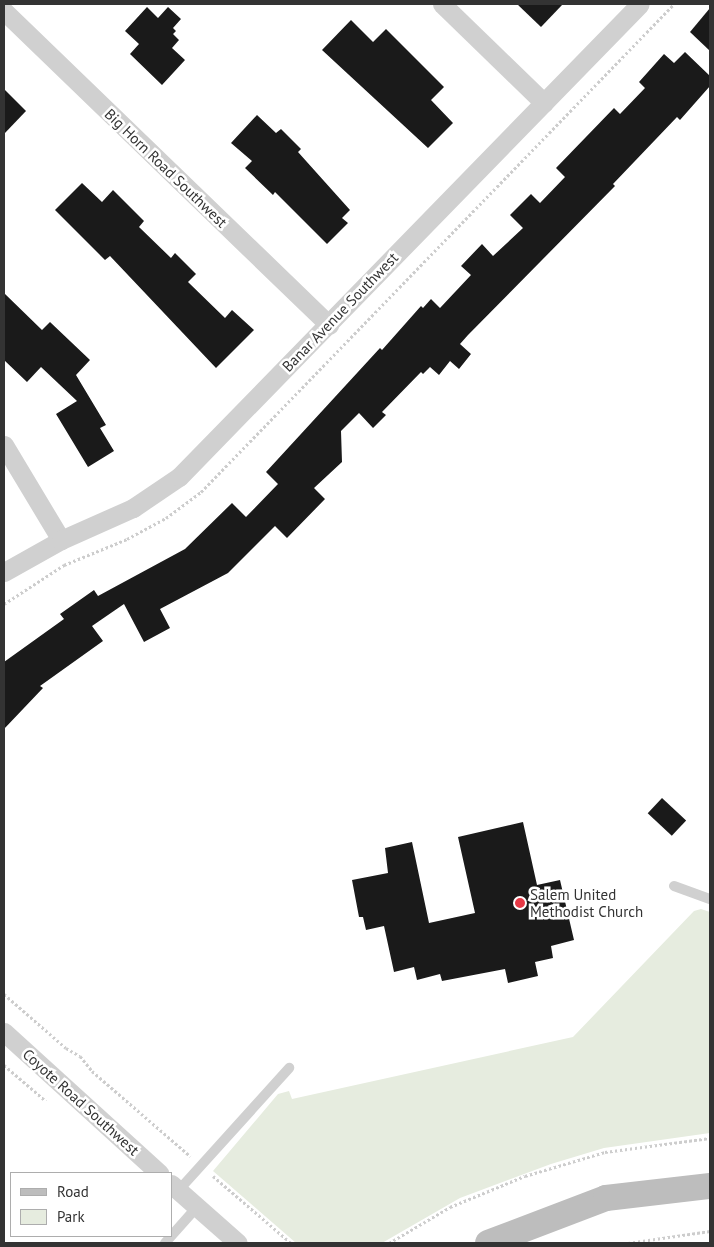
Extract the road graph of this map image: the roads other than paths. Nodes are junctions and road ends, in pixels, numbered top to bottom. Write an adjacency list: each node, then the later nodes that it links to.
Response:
1 (442, 4): 4 (street)
2 (640, 4): 4 (street, Banar Avenue Southwest)
3 (4, 11): 5 (street, Big Horn Road Southwest)
4 (544, 103): 5 (street, Banar Avenue Southwest)
5 (329, 325): 7 (street, Banar Avenue Southwest)
6 (4, 445): 7 (street)
7 (61, 540): 8 (street, Banar Avenue Southwest)
8 (4, 572)
9 (674, 886): 10 (lane)
10 (710, 899)
11 (4, 1032): 13 (street, Coyote Road Southwest)
12 (290, 1068): 15 (lane)
13 (158, 1172)
14 (710, 1186): 19 (street)
15 (175, 1187): 16 (street)
16 (197, 1207): 17 (lane); 18 (street)
17 (172, 1235)
18 (238, 1243)
19 (488, 1243)

